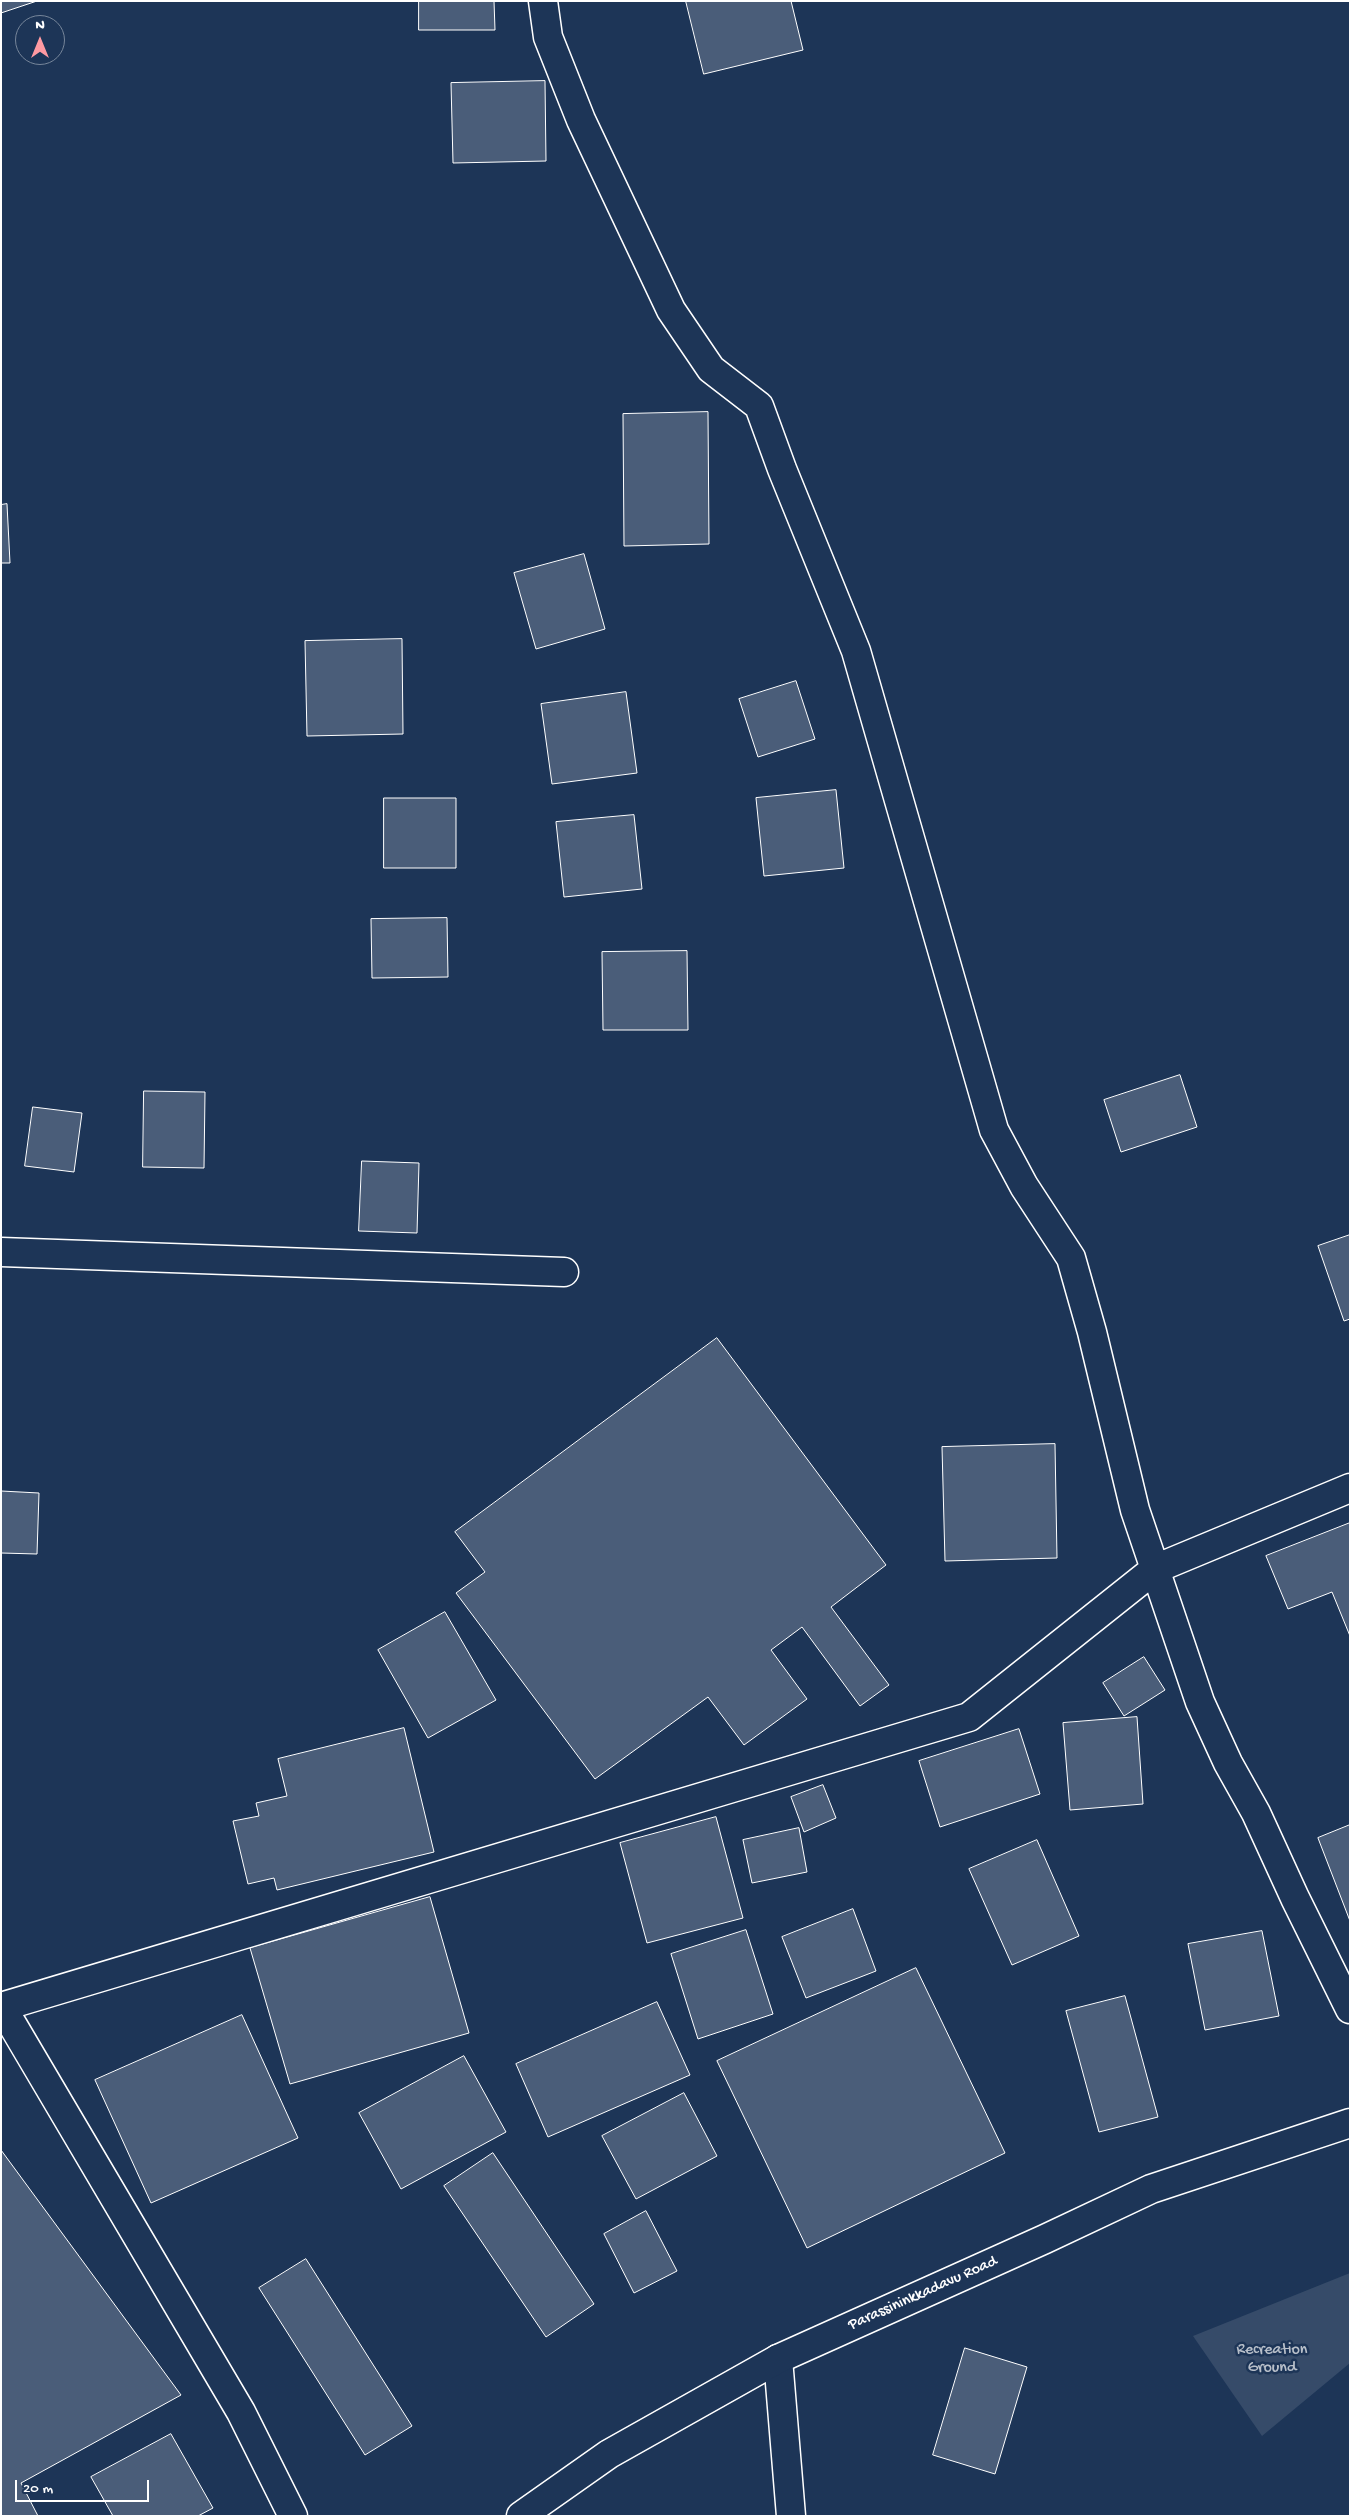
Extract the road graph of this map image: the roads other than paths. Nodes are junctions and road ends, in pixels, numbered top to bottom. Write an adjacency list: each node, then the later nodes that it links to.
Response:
1 (543, 1): 5 (street)
2 (1, 1252): 3 (street)
3 (564, 1272)
4 (1350, 1488): 5 (street)
5 (1155, 1569): 6 (street); 7 (street)
6 (2, 2007): 10 (street)
7 (1350, 2010)
8 (1350, 2123): 9 (street, Parassininkkadavu Road)
9 (778, 2359): 11 (street, Parassininkkadavu Road); 12 (street)
10 (293, 2516)
11 (521, 2516)
12 (791, 2516)

